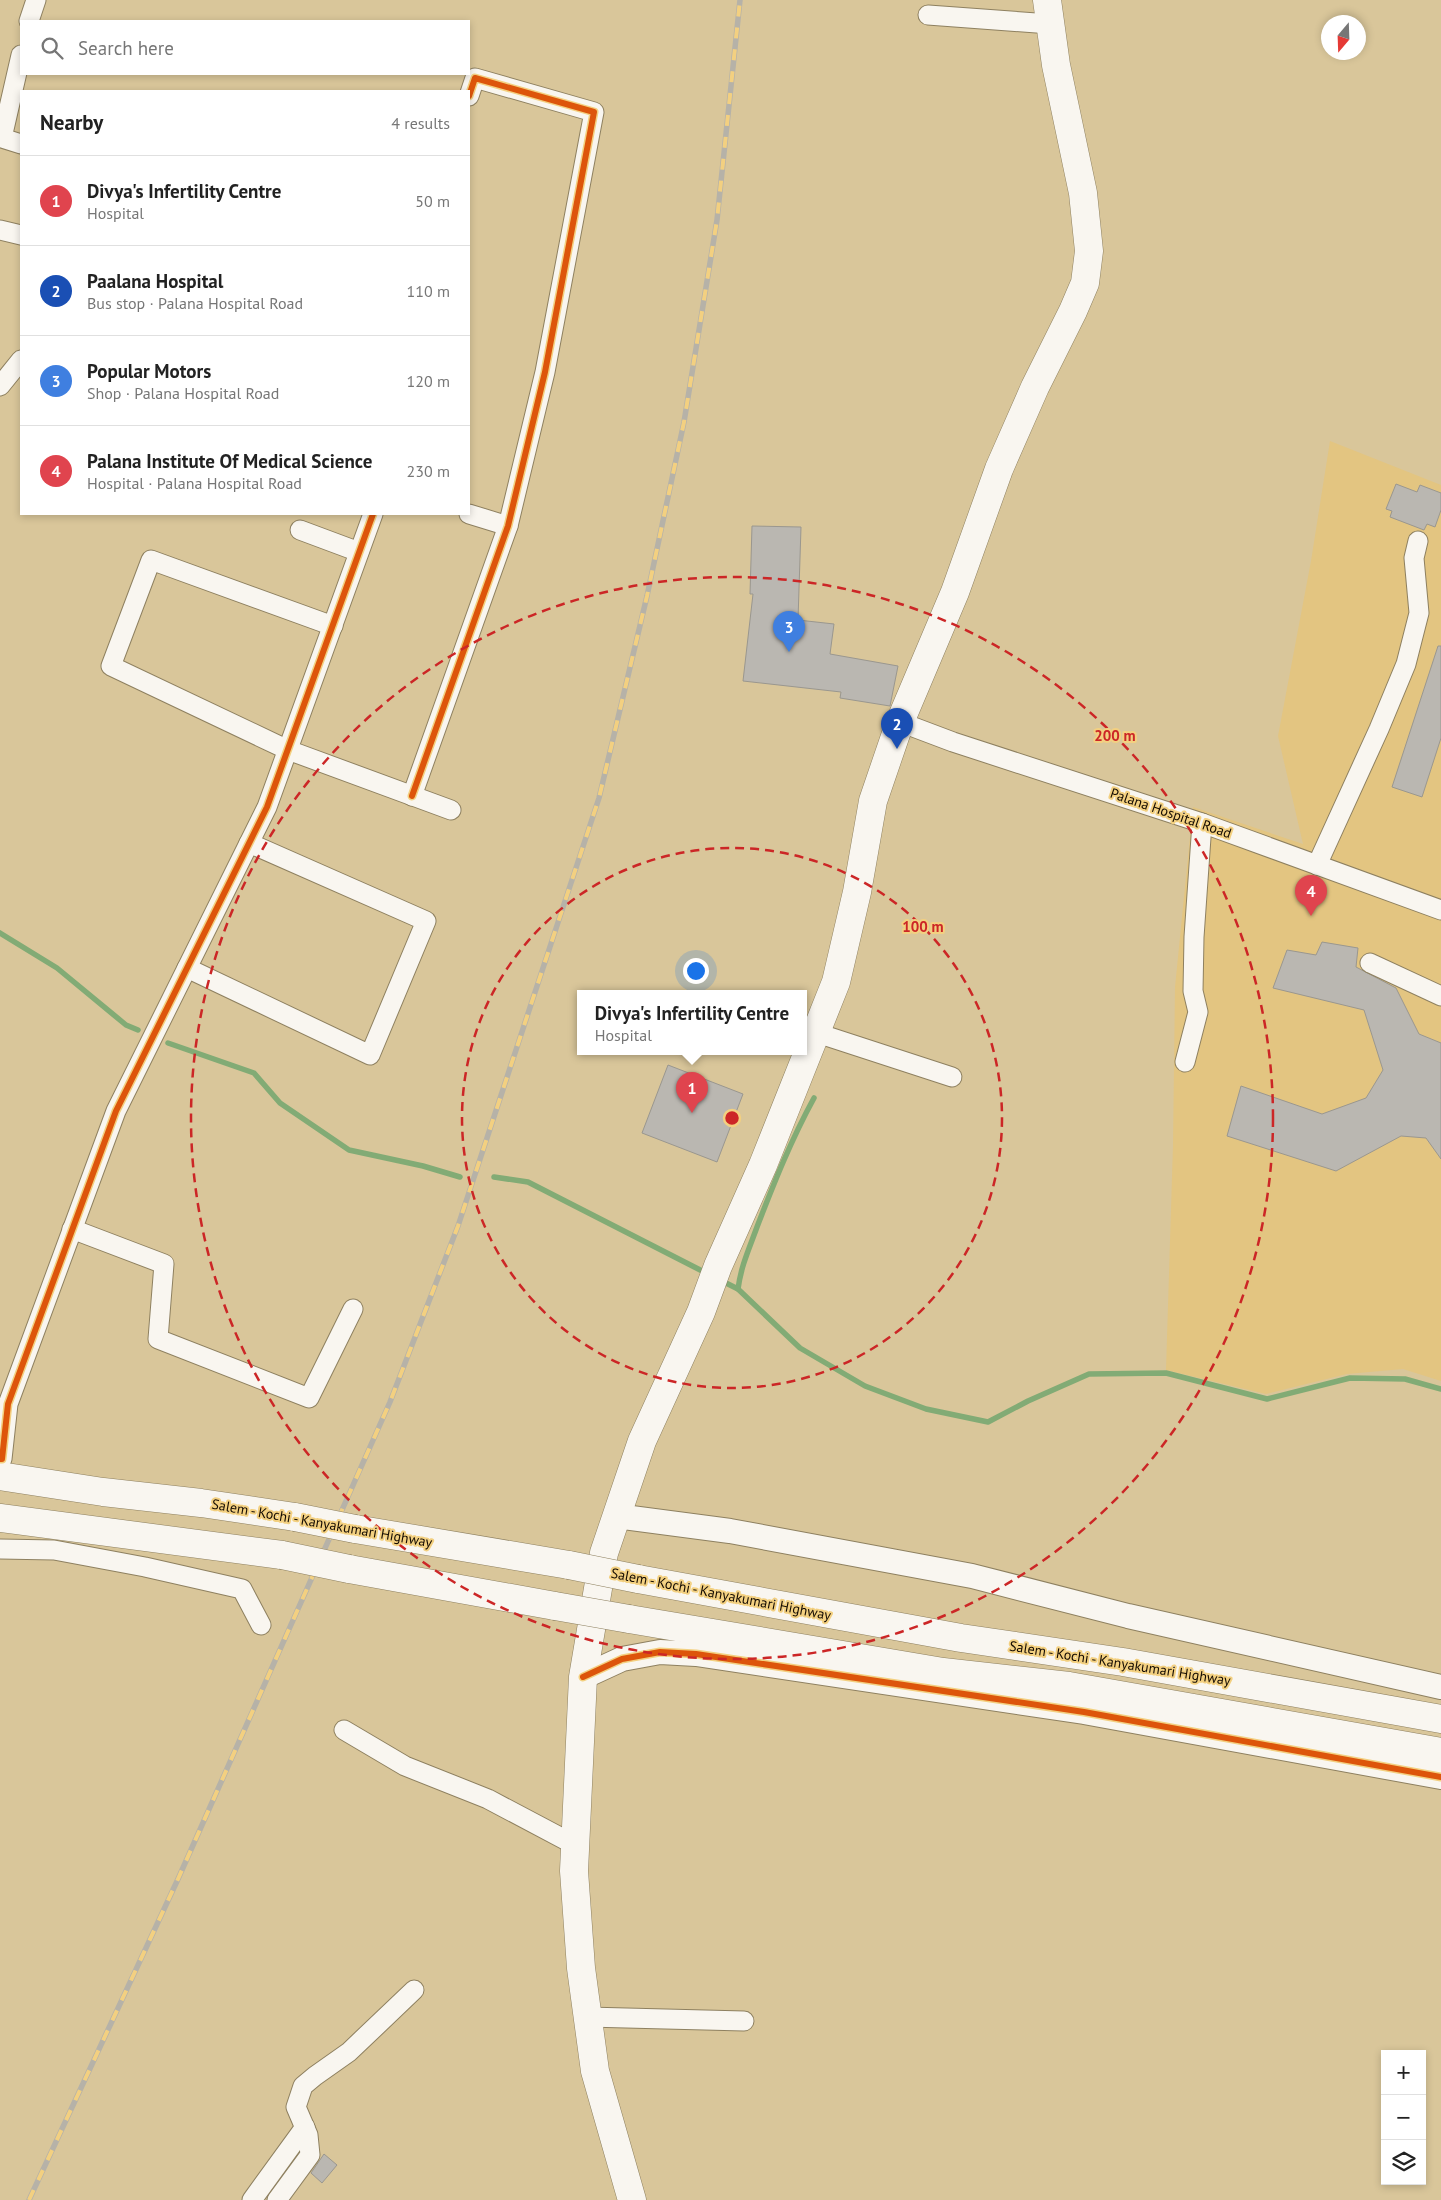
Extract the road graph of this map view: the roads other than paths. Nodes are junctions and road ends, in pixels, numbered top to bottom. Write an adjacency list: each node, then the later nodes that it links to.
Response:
1 (36, 0): 4 (street)
2 (1049, 12): 3 (street); 19 (main road)
3 (928, 15)
4 (29, 20)
5 (20, 58): 7 (street)
6 (470, 93): 14 (street)
7 (20, 144)
8 (0, 230): 9 (street)
9 (20, 236)
10 (20, 361): 11 (street)
11 (0, 386)
12 (470, 514): 14 (street)
13 (373, 515): 17 (street)
14 (508, 526): 21 (street)
15 (300, 530): 17 (street)
16 (1418, 541): 25 (street)
17 (359, 552): 18 (street)
18 (332, 626): 20 (street); 20 (street)
19 (900, 722): 23 (street, Palana Hospital Road); 30 (main road)
20 (288, 750): 21 (street); 24 (street)
21 (412, 796): 22 (street)
22 (451, 810)
23 (1202, 823): 25 (street, Palana Hospital Road); 31 (street)
24 (249, 843): 28 (street); 28 (street)
25 (1317, 865): 26 (street, Palana Hospital Road)
26 (1441, 910)
27 (1370, 963): 29 (street)
28 (187, 968): 33 (street)
29 (1441, 996)
30 (817, 1033): 32 (street); 37 (main road)
31 (1185, 1062)
32 (952, 1077)
33 (72, 1229): 34 (street); 35 (street)
34 (353, 1309)
35 (0, 1459)
36 (0, 1476): 43 (main road, Salem - Kochi - Kanyakumari Highway, bridge)
37 (616, 1516): 41 (main road); 42 (street)
38 (0, 1518): 45 (main road, bridge)
39 (0, 1549): 40 (street)
40 (261, 1625)
41 (584, 1677): 46 (street); 47 (main road)
42 (1441, 1687)
43 (1441, 1719)
44 (344, 1730): 47 (street)
45 (1441, 1752)
46 (1441, 1777)
47 (575, 1845): 49 (main road)
48 (414, 1990): 51 (street)
49 (588, 2017): 50 (street); 54 (main road)
50 (744, 2021)
51 (305, 2127): 52 (street); 53 (street)
52 (252, 2200)
53 (277, 2200)
54 (632, 2200)

